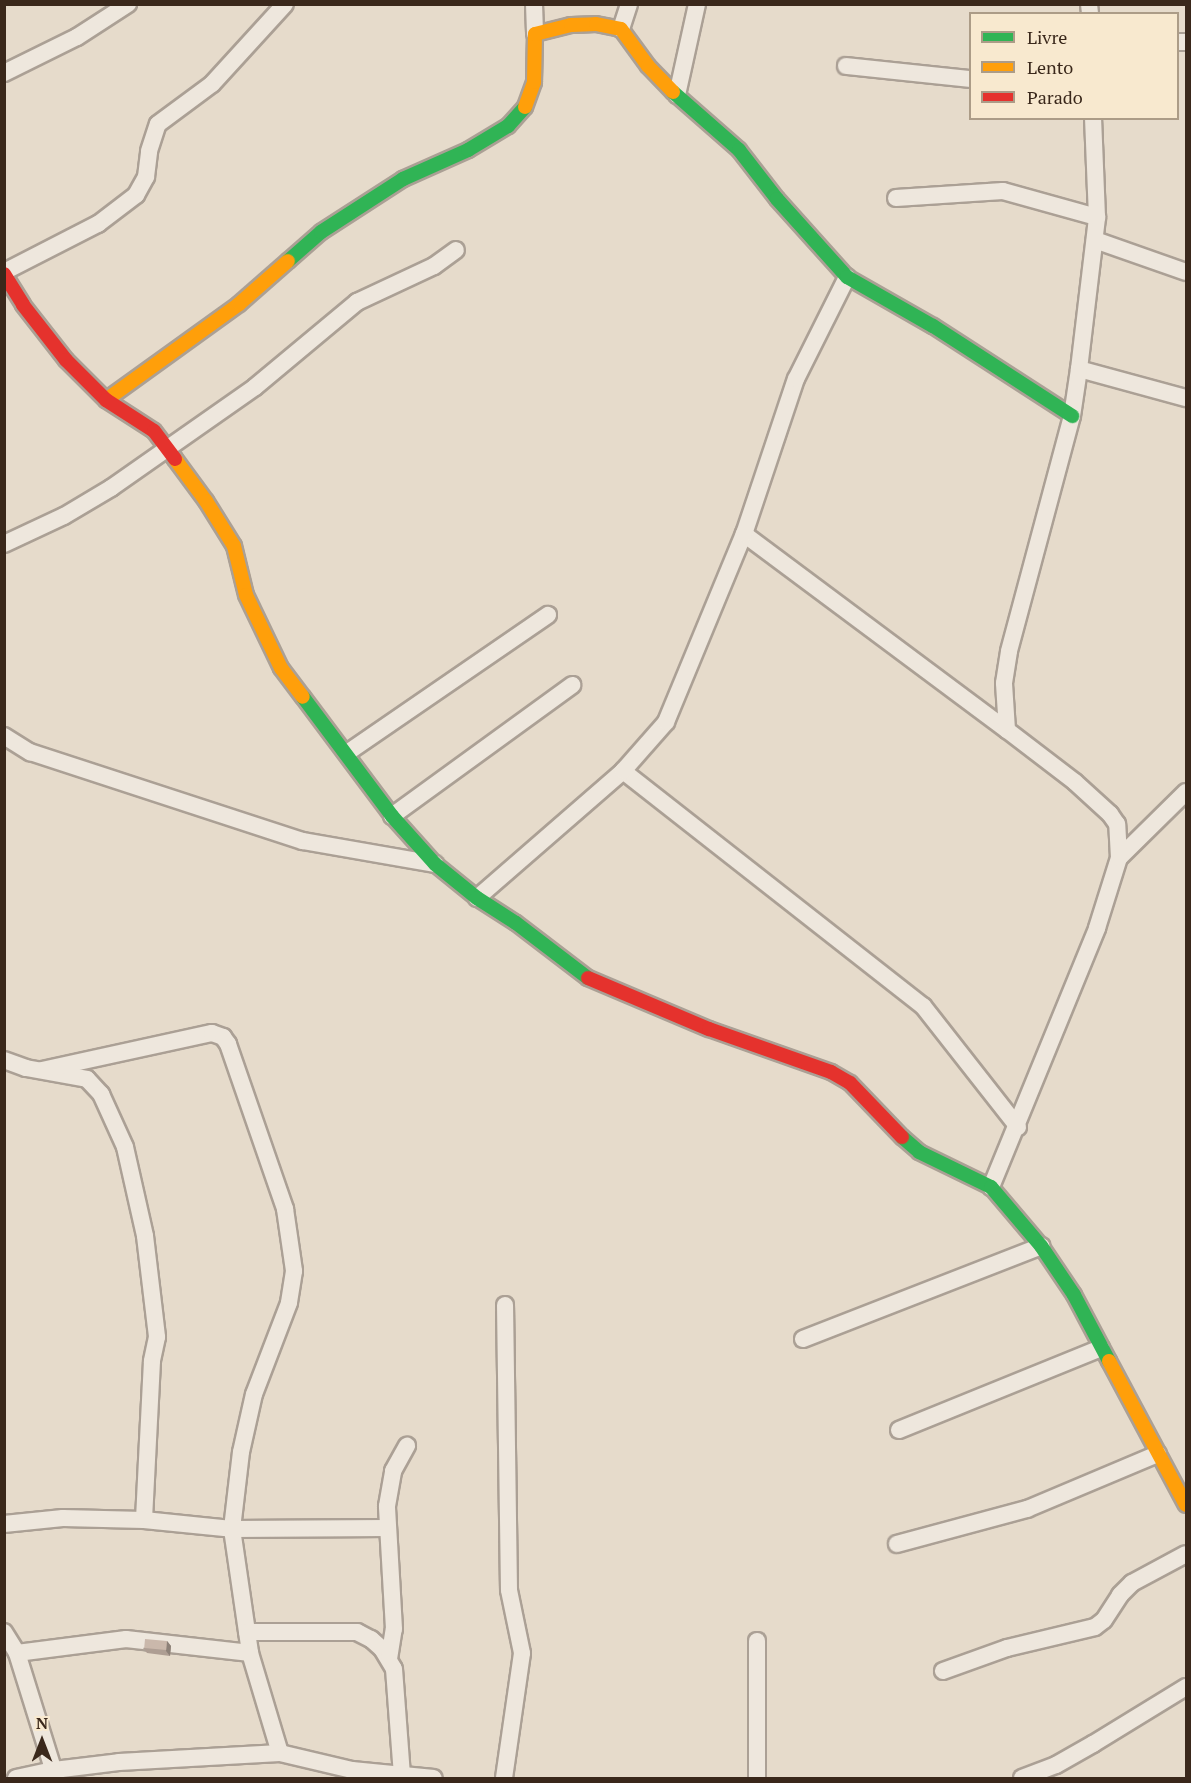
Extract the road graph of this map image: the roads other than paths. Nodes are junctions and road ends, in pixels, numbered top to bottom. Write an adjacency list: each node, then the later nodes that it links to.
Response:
1 (128, 4): 9 (street)
2 (285, 4): 18 (street)
3 (534, 4): 7 (street)
4 (629, 4): 6 (street)
5 (697, 4): 11 (street)
6 (621, 29): 7 (street); 11 (street)
7 (535, 34): 22 (street)
8 (846, 66): 10 (street)
9 (4, 73)
10 (969, 80)
11 (677, 95): 19 (street)
12 (1093, 120): 14 (street)
13 (896, 198): 14 (street)
14 (1097, 217): 15 (street)
15 (1095, 240): 17 (street); 20 (street)
16 (456, 250): 24 (street)
17 (1186, 272)
18 (4, 273): 22 (street)
19 (847, 277): 23 (street); 25 (street)
20 (1079, 369): 21 (street); 23 (street)
21 (1186, 398)
22 (106, 400): 24 (street)
23 (1072, 416): 29 (street)
24 (167, 447): 26 (street); 31 (street)
25 (744, 534): 29 (street); 32 (street)
26 (4, 544)
27 (548, 615): 31 (street)
28 (572, 685): 34 (street)
29 (1007, 730): 35 (street)
30 (4, 736): 36 (street)
31 (347, 753): 34 (street)
32 (623, 771): 37 (street); 40 (street)
33 (1186, 792): 35 (street)
34 (392, 816): 36 (street)
35 (1119, 858): 40 (street)
36 (435, 864): 37 (street)
37 (477, 898): 41 (street)
38 (4, 1060): 39 (street)
39 (42, 1070): 50 (street); 53 (street)
40 (1018, 1127): 41 (street)
41 (991, 1187): 42 (street)
42 (1041, 1246): 44 (street); 45 (street)
43 (505, 1305): 70 (street)
44 (803, 1339)
45 (1101, 1348): 46 (street); 48 (street)
46 (899, 1430)
47 (407, 1446): 52 (street)
48 (1158, 1454): 49 (street); 54 (street)
49 (1186, 1505)
50 (144, 1520): 51 (street); 53 (street)
51 (4, 1524)
52 (387, 1528): 53 (street); 61 (street)
53 (232, 1529): 57 (street)
54 (897, 1544)
55 (1186, 1554): 62 (street)
56 (4, 1632): 59 (street)
57 (247, 1632): 60 (street); 61 (street)
58 (757, 1641): 71 (street)
59 (17, 1653): 60 (street); 65 (street)
60 (250, 1653): 64 (street)
61 (389, 1659): 66 (street)
62 (944, 1671)
63 (1186, 1687): 72 (street)
64 (280, 1753): 65 (street); 67 (street)
65 (55, 1774): 68 (street)
66 (402, 1775): 67 (street); 69 (street)
67 (376, 1776)
68 (16, 1779)
69 (434, 1779)
70 (504, 1779)
71 (757, 1779)
72 (1022, 1779)

